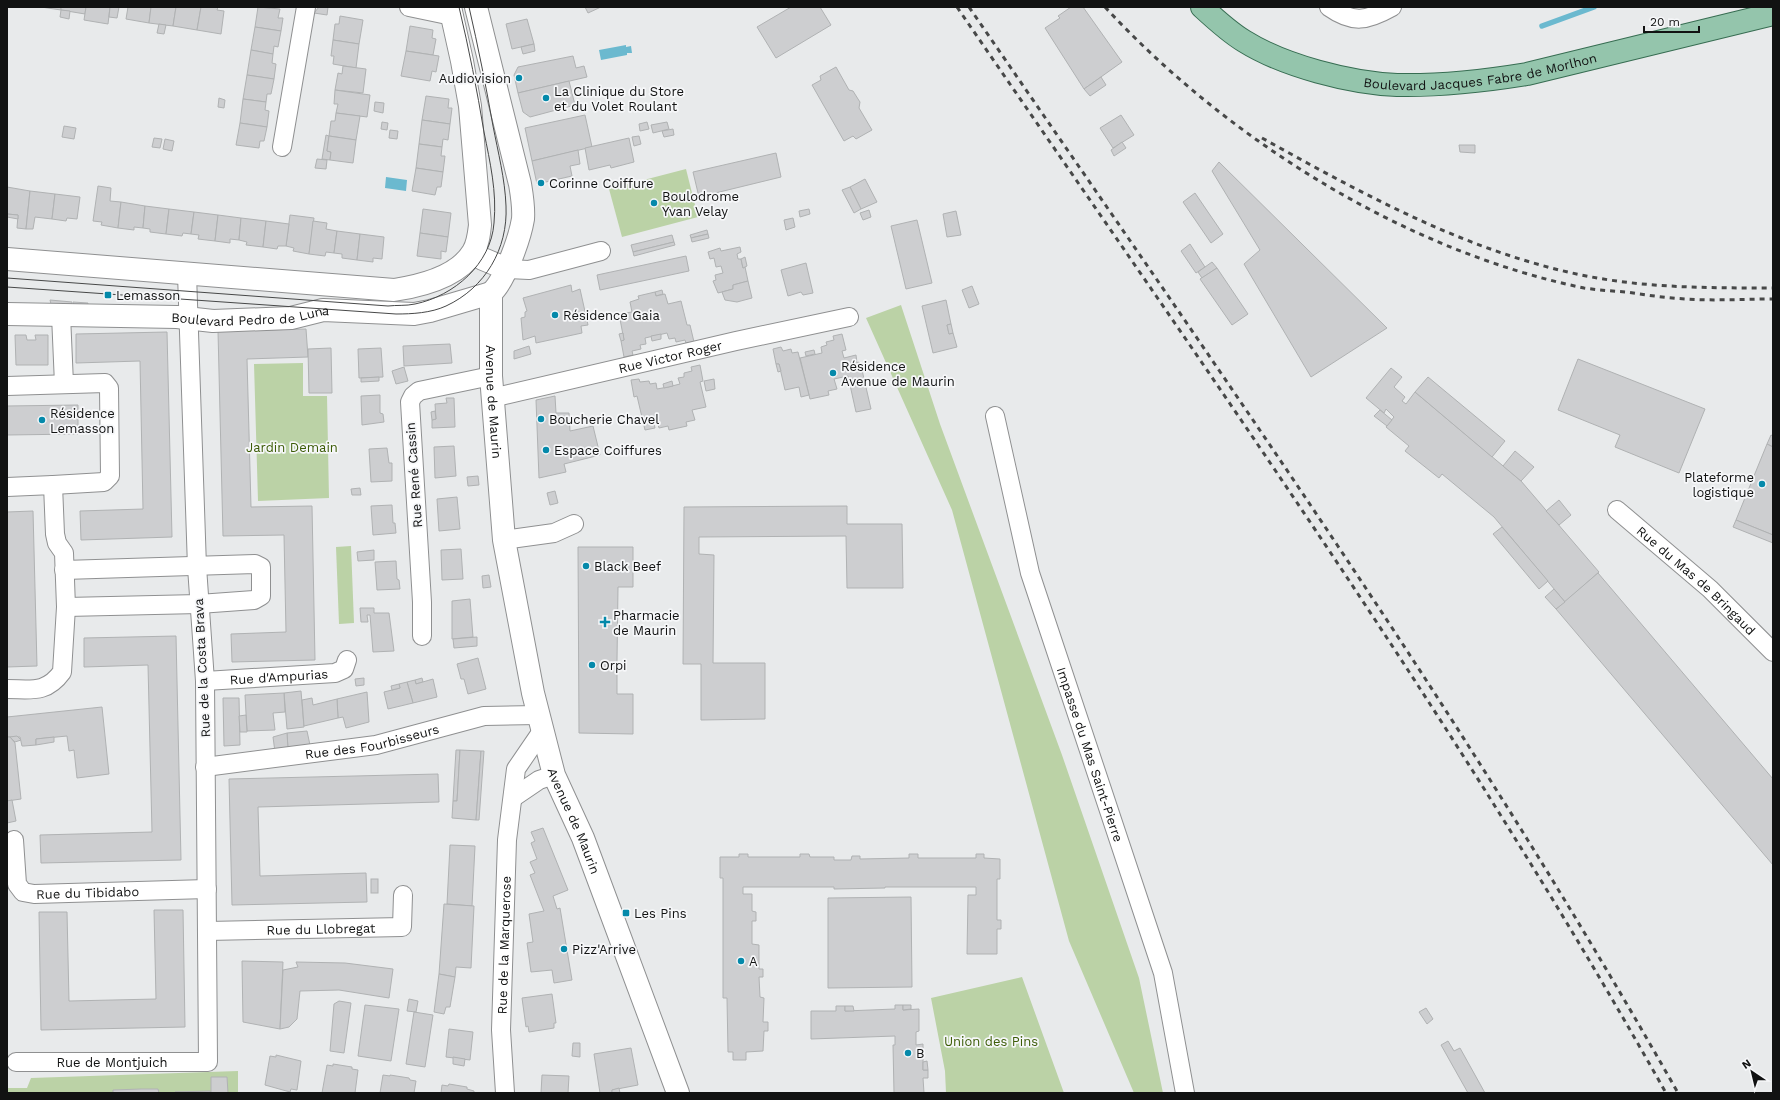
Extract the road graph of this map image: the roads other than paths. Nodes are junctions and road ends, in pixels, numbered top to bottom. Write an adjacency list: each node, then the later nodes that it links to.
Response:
1 (306, 7): 9 (street)
2 (411, 7): 7 (street)
3 (476, 7): 13 (street)
4 (1202, 7): 8 (main road, Boulevard Jacques Fabre de Morlhon)
5 (1329, 7): 6 (street)
6 (1392, 7)
7 (451, 11): 11 (street)
8 (1773, 14)
9 (282, 147)
10 (601, 251): 13 (street)
11 (467, 258): 13 (street); 14 (street, Boulevard Pedro de Luna)
12 (7, 259): 14 (street, Boulevard Pedro de Luna)
13 (507, 269): 15 (street)
14 (187, 274): 19 (street, Rue de la Costa Brava)
15 (491, 293): 19 (street, Boulevard Pedro de Luna); 20 (street, Avenue de Maurin)
16 (7, 314): 17 (street, Boulevard Pedro de Luna)
17 (61, 315): 19 (street, Boulevard Pedro de Luna); 21 (street)
18 (849, 317): 23 (street, Rue Victor Roger)
19 (189, 318): 30 (street, Rue de la Costa Brava)
20 (491, 376): 23 (street, Avenue de Maurin); 34 (street, Rue René Cassin)
21 (64, 384): 22 (street); 25 (street)
22 (7, 386)
23 (492, 398): 29 (street, Avenue de Maurin)
24 (995, 416): 51 (street, Impasse du Mas Saint-Pierre)
25 (53, 485): 26 (street); 31 (street)
26 (7, 487)
27 (1617, 510): 35 (street, Rue du Mas de Bringaud)
28 (574, 524): 29 (street)
29 (504, 540): 39 (street, Avenue de Maurin)
30 (197, 567): 31 (street); 32 (street, Rue de la Costa Brava); 32 (street)
31 (64, 570): 33 (street)
32 (199, 604): 33 (street); 37 (street, Rue de la Costa Brava)
33 (66, 607): 38 (street)
34 (422, 636)
35 (1773, 652)
36 (346, 660): 37 (street, Rue d'Ampurias)
37 (205, 681): 40 (street, Rue de la Costa Brava)
38 (7, 689)
39 (540, 723): 40 (street, Rue des Fourbisseurs); 41 (street, Avenue de Maurin); 42 (street, Rue de la Marquerose)
40 (205, 767): 44 (street, Rue de la Costa Brava)
41 (554, 775): 42 (street); 50 (street, Avenue de Maurin)
42 (514, 797): 49 (street, Rue de la Marquerose)
43 (14, 840): 44 (street, Rue du Tibidabo)
44 (207, 889): 46 (street, Rue de la Costa Brava)
45 (404, 895): 46 (street, Rue du Llobregat)
46 (207, 931): 48 (street, Rue de la Costa Brava)
47 (16, 1062): 48 (street, Rue de Montjuich)
48 (208, 1062)
49 (505, 1093)
50 (678, 1093)
51 (1185, 1093)

